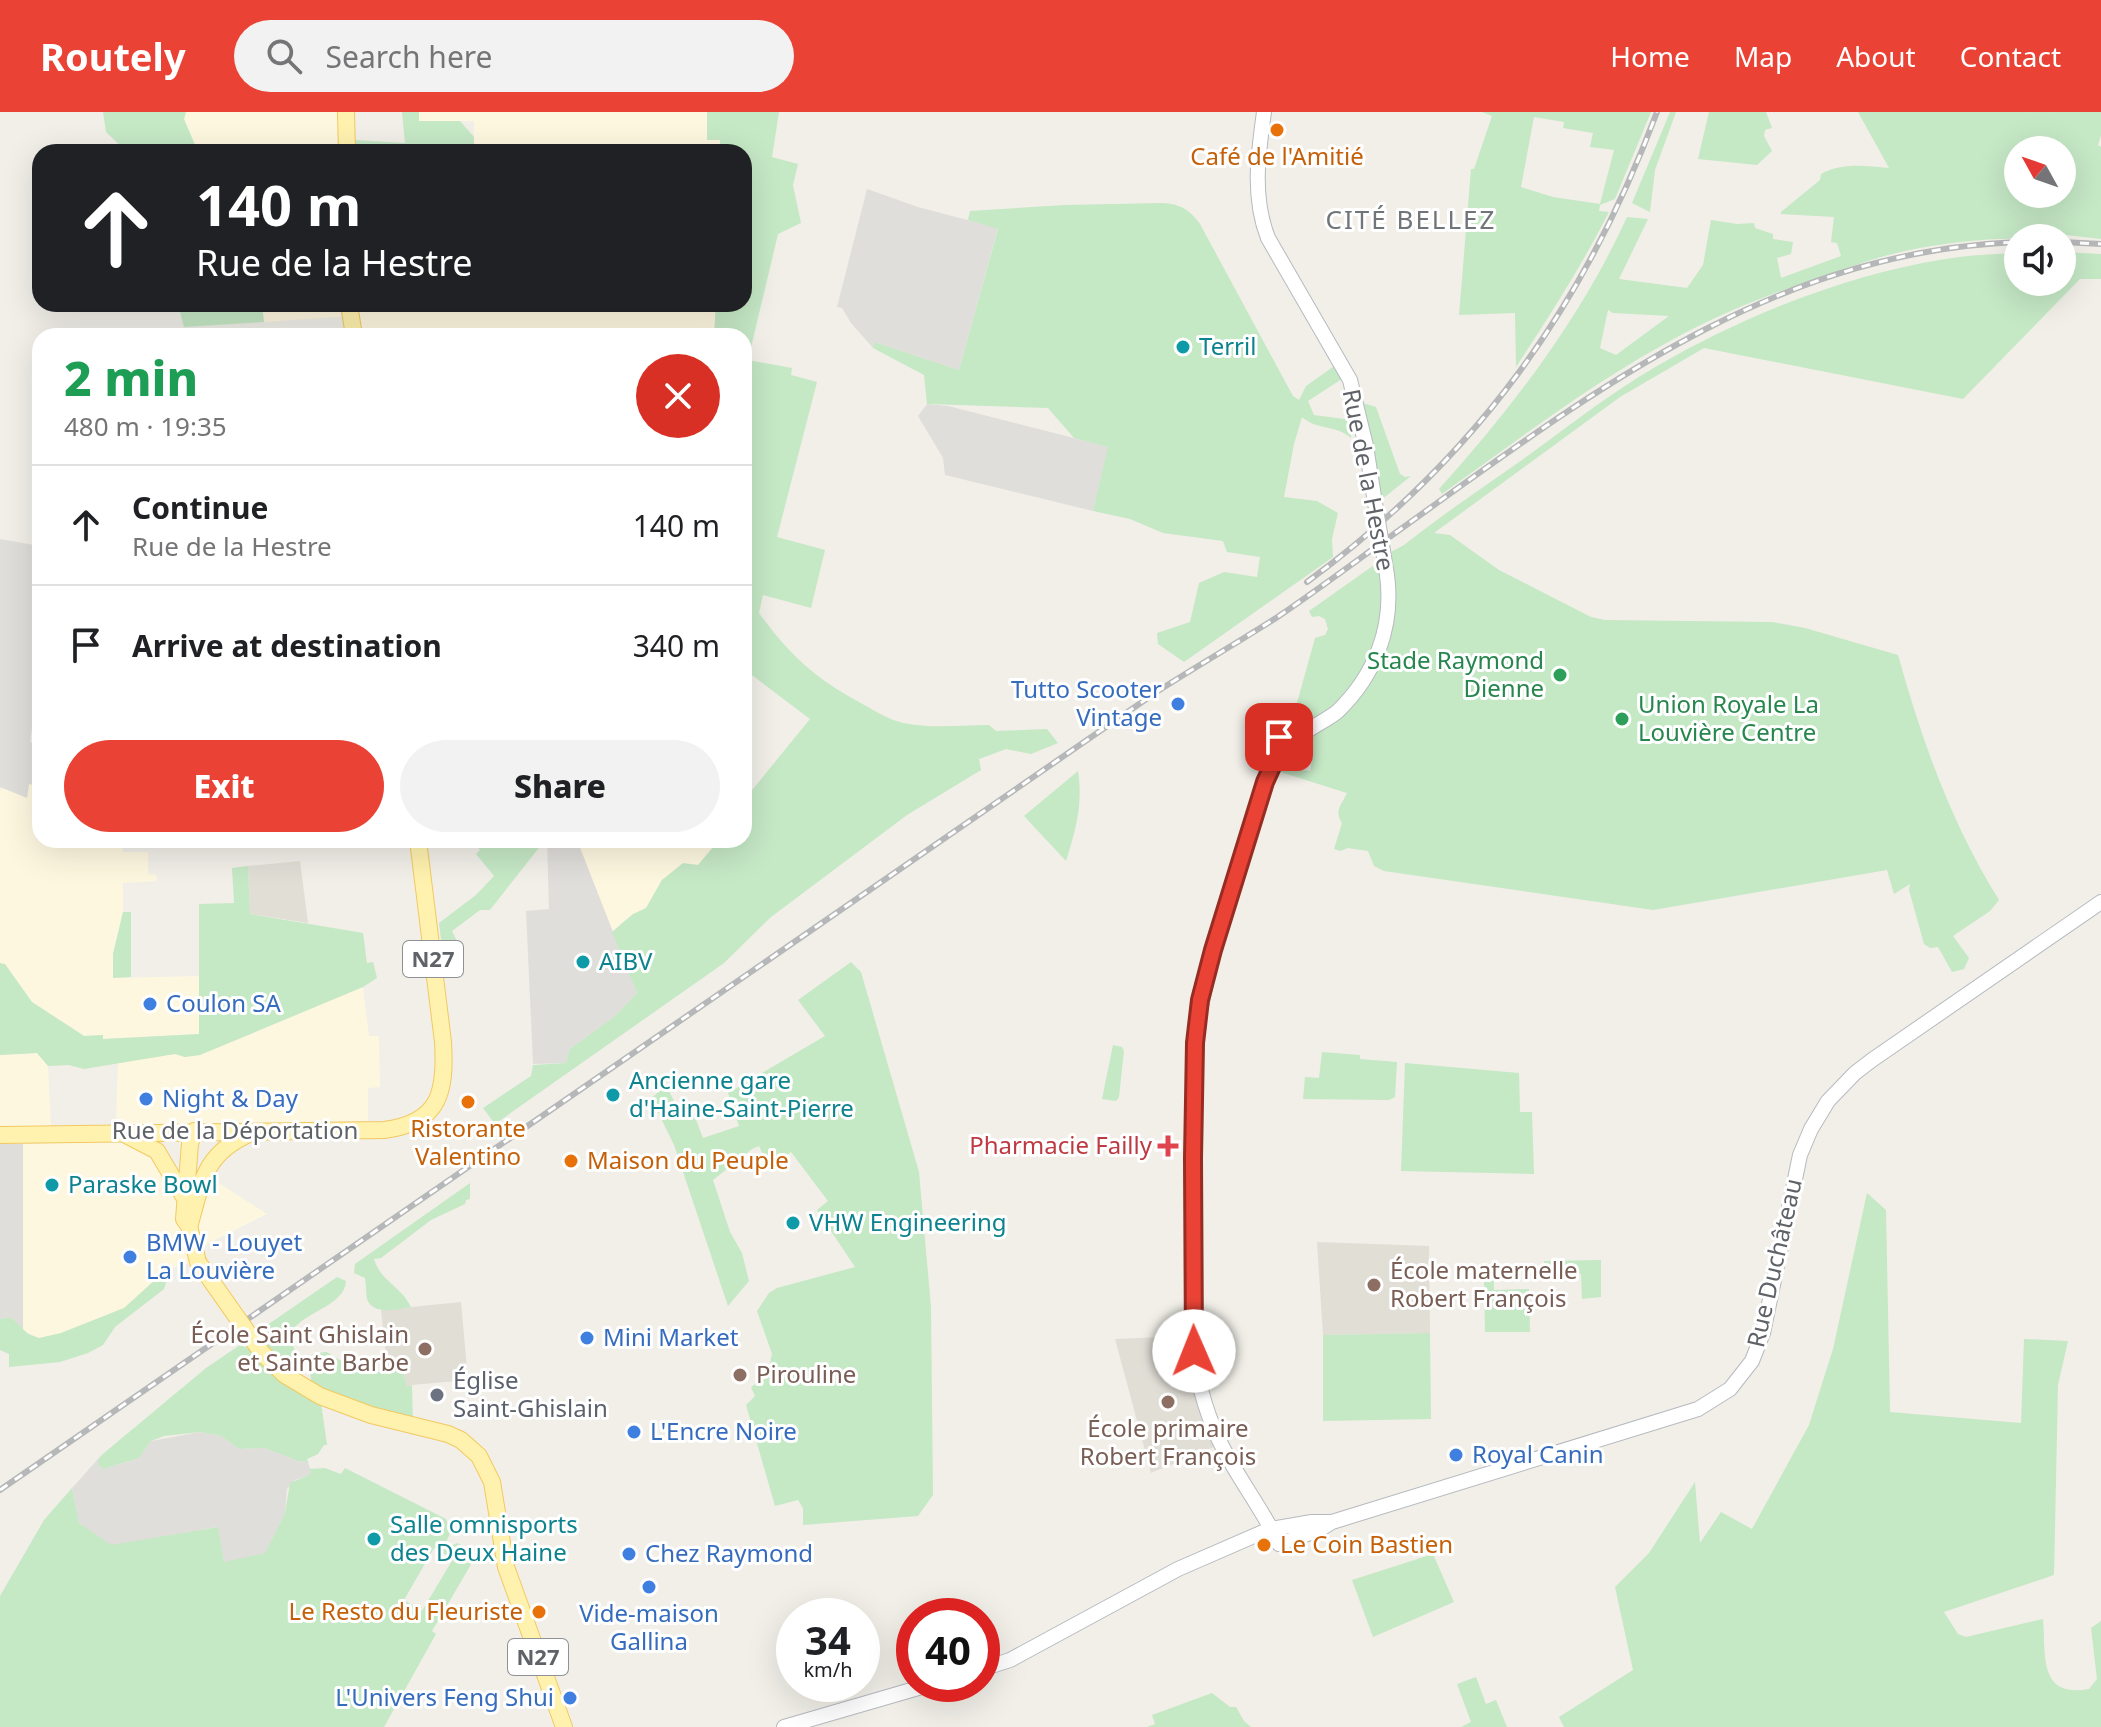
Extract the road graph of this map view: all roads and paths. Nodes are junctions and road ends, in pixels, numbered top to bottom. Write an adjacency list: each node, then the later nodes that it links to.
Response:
1 (346, 112): 3 (main road)
2 (1264, 112): 11 (street, Rue de la Hestre, bridge)
3 (347, 144)
4 (419, 848): 7 (main road, Rue de la Déportation / N27)
5 (2101, 902): 11 (street, Rue Duchâteau)
6 (194, 1131): 7 (main road, Rue de la Déportation / N27); 8 (main road, Rue de la Déportation); 10 (main road)
7 (257, 1131): 10 (main road)
8 (118, 1132): 9 (main road, Rue de la Déportation); 10 (main road)
9 (0, 1135)
10 (189, 1202): 14 (main road, N27, bridge)
11 (1275, 1536): 12 (street, Rue Duchâteau)
12 (1000, 1663)
13 (896, 1694): 15 (street)
14 (564, 1727)
15 (784, 1727)

